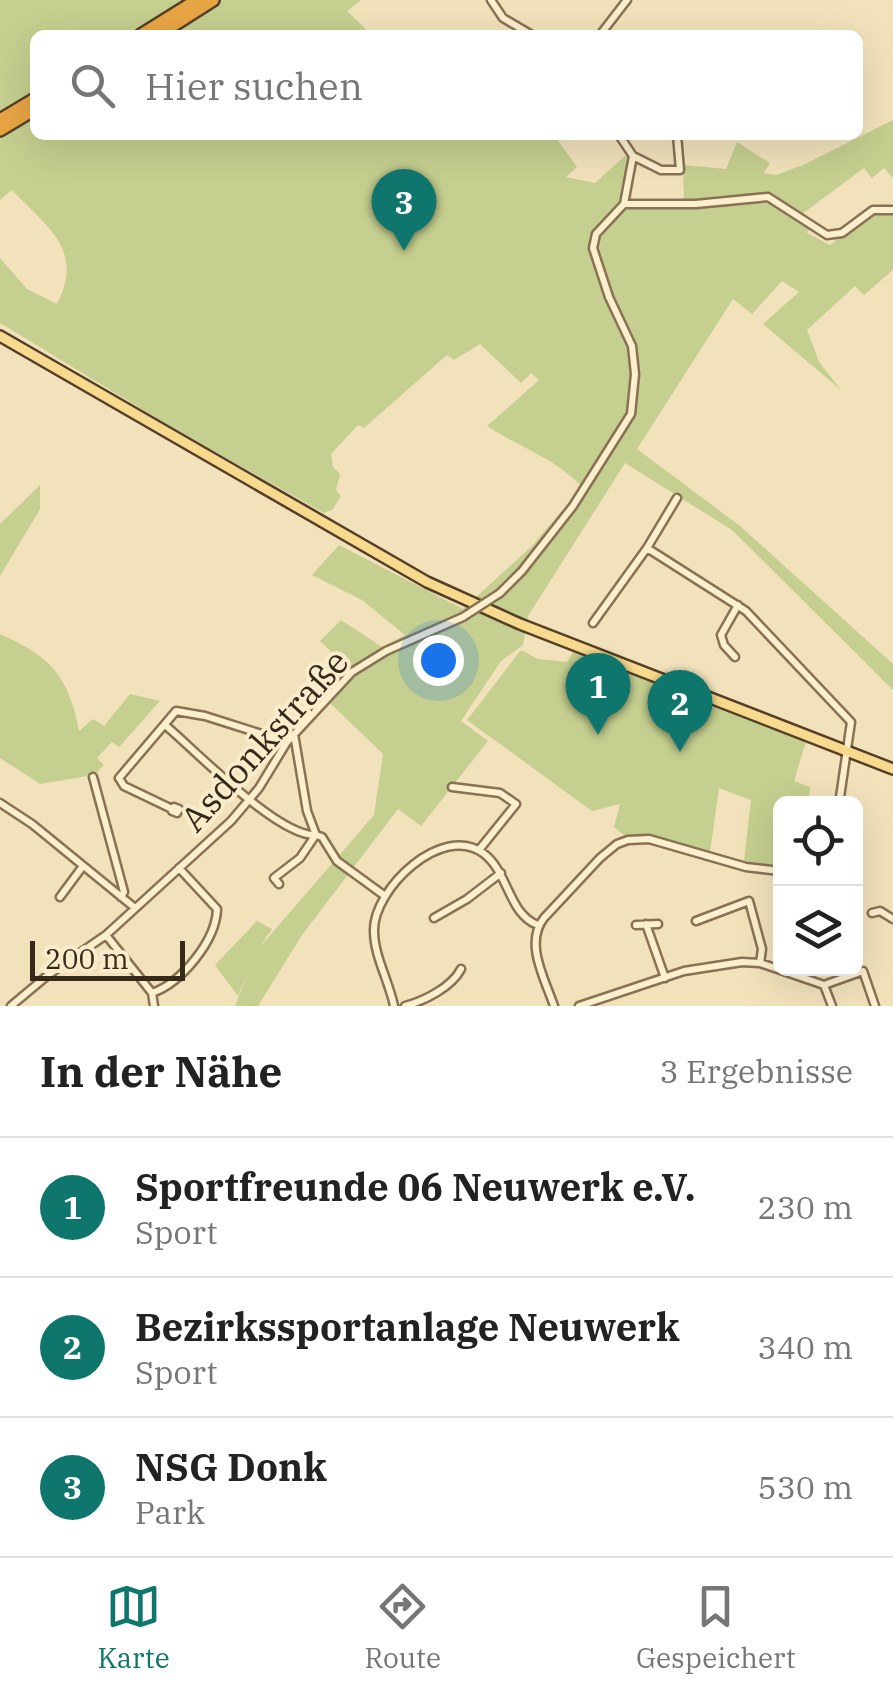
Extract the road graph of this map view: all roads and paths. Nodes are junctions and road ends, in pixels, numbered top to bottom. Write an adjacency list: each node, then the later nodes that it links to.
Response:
1 (197, 0): 5 (highway)
2 (214, 0): 6 (highway)
3 (491, 0): 7 (street)
4 (627, 0): 8 (street)
5 (149, 30)
6 (166, 30)
7 (523, 30)
8 (604, 30)
9 (30, 102): 11 (highway)
10 (30, 112): 12 (highway)
11 (0, 120)
12 (0, 130)
13 (622, 140): 15 (street)
14 (677, 140): 15 (street)
15 (633, 156): 16 (street)
16 (624, 204): 17 (street); 25 (street, Asdonkstraße, bridge)
17 (893, 209)
18 (0, 336): 27 (main road)
19 (677, 498): 20 (street)
20 (647, 548): 21 (street); 22 (street)
21 (738, 605): 23 (street); 27 (street)
22 (592, 623)
23 (735, 658)
24 (165, 725): 26 (street); 32 (street); 34 (street)
25 (294, 734): 26 (street, Asdonkstraße); 35 (street)
26 (287, 742): 32 (street, Asdonkstraße)
27 (847, 750): 28 (main road); 31 (street)
28 (893, 769)
29 (92, 777): 44 (street)
30 (452, 788): 36 (street)
31 (840, 796)
32 (250, 800): 35 (street); 38 (street, Asdonkstraße)
33 (0, 803): 37 (street)
34 (172, 809)
35 (316, 834): 41 (street); 42 (street)
36 (479, 850): 40 (street); 42 (street)
37 (83, 866): 43 (street); 44 (street)
38 (179, 868): 45 (street, Asdonkstraße); 60 (street)
39 (773, 870): 53 (street)
40 (501, 873): 47 (street); 53 (street)
41 (278, 884)
42 (385, 896): 64 (street)
43 (60, 897)
44 (121, 897): 45 (street)
45 (134, 908): 54 (street, Asdonkstraße)
46 (872, 913): 48 (street)
47 (434, 918)
48 (893, 919)
49 (696, 921): 55 (street)
50 (636, 924): 51 (street)
51 (646, 924): 52 (street); 58 (street)
52 (658, 924)
53 (538, 925): 66 (street)
54 (106, 935): 60 (street); 62 (street, Asdonkstraße)
55 (760, 963): 58 (street); 59 (street)
56 (461, 969): 65 (street)
57 (823, 976): 59 (street)
58 (665, 978): 61 (street)
59 (821, 983): 68 (street); 69 (street)
60 (152, 993): 63 (street)
61 (596, 1003): 67 (street)
62 (11, 1006)
63 (154, 1006)
64 (394, 1006)
65 (404, 1006)
66 (554, 1006)
67 (579, 1006)
68 (832, 1006)
69 (875, 1006)

